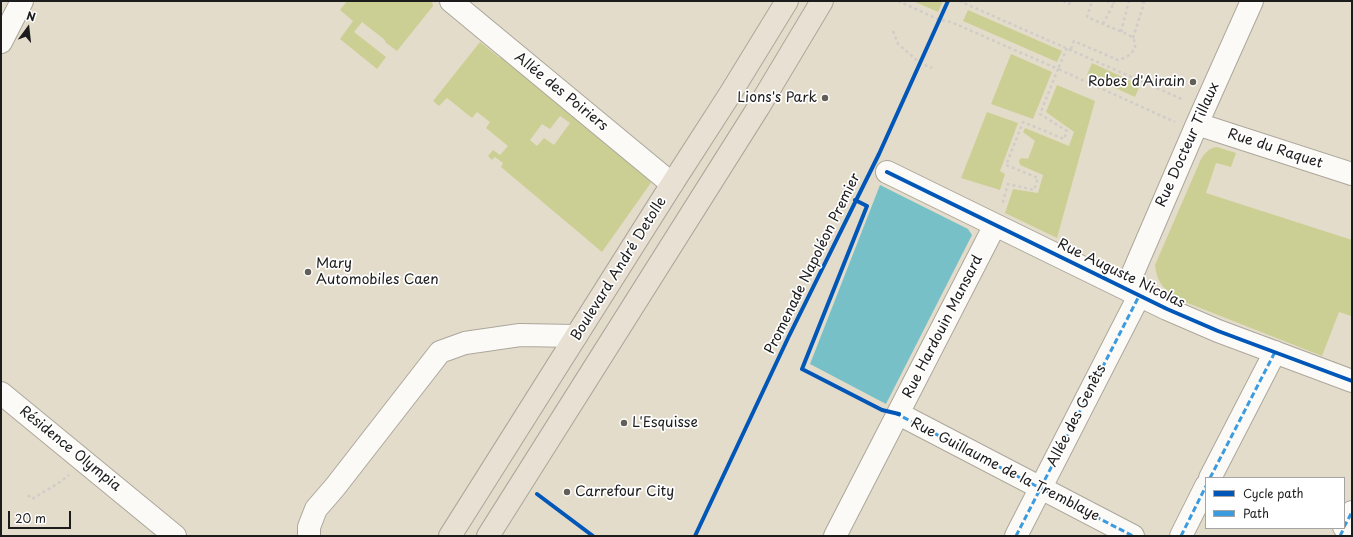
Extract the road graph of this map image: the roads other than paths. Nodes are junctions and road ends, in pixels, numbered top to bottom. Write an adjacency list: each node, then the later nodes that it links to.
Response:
1 (22, 1): 6 (street)
2 (451, 1): 10 (street, Allée des Poiriers)
3 (787, 1): 10 (main road, Boulevard André Detolle)
4 (822, 1): 24 (main road)
5 (1252, 1): 7 (street, Rue Docteur Tillaux)
6 (1, 42)
7 (1198, 121): 9 (street, Rue du Raquet); 12 (street, Rue Docteur Tillaux)
8 (887, 172): 11 (street, Rue Auguste Nicolas)
9 (1352, 174)
10 (672, 184): 13 (main road, Boulevard André Detolle)
11 (998, 218): 12 (street, Rue Auguste Nicolas); 17 (street, Rue Hardouin Mansard)
12 (1133, 292): 14 (street, Rue Auguste Nicolas); 19 (street, Allée des Genêts)
13 (576, 336): 22 (main road, Boulevard André Detolle); 26 (street)
14 (1275, 352): 15 (street, Rue Auguste Nicolas); 18 (street)
15 (1352, 381)
16 (1, 393): 25 (street, Résidence Olympia)
17 (899, 414): 19 (street, Rue Guillaume de la Tremblaye); 28 (street, Rue Hardouin Mansard)
18 (1211, 477)
19 (1040, 488): 29 (street, Allée des Genêts); 30 (street, Rue Guillaume de la Tremblaye)
20 (1205, 488): 31 (street)
21 (1352, 512): 23 (street)
22 (464, 513): 24 (main road); 27 (main road, Boulevard André Detolle)
23 (1345, 526)
24 (490, 533)
25 (175, 536)
26 (309, 536)
27 (450, 536)
28 (835, 536)
29 (1016, 536)
30 (1133, 536)
31 (1181, 536)

